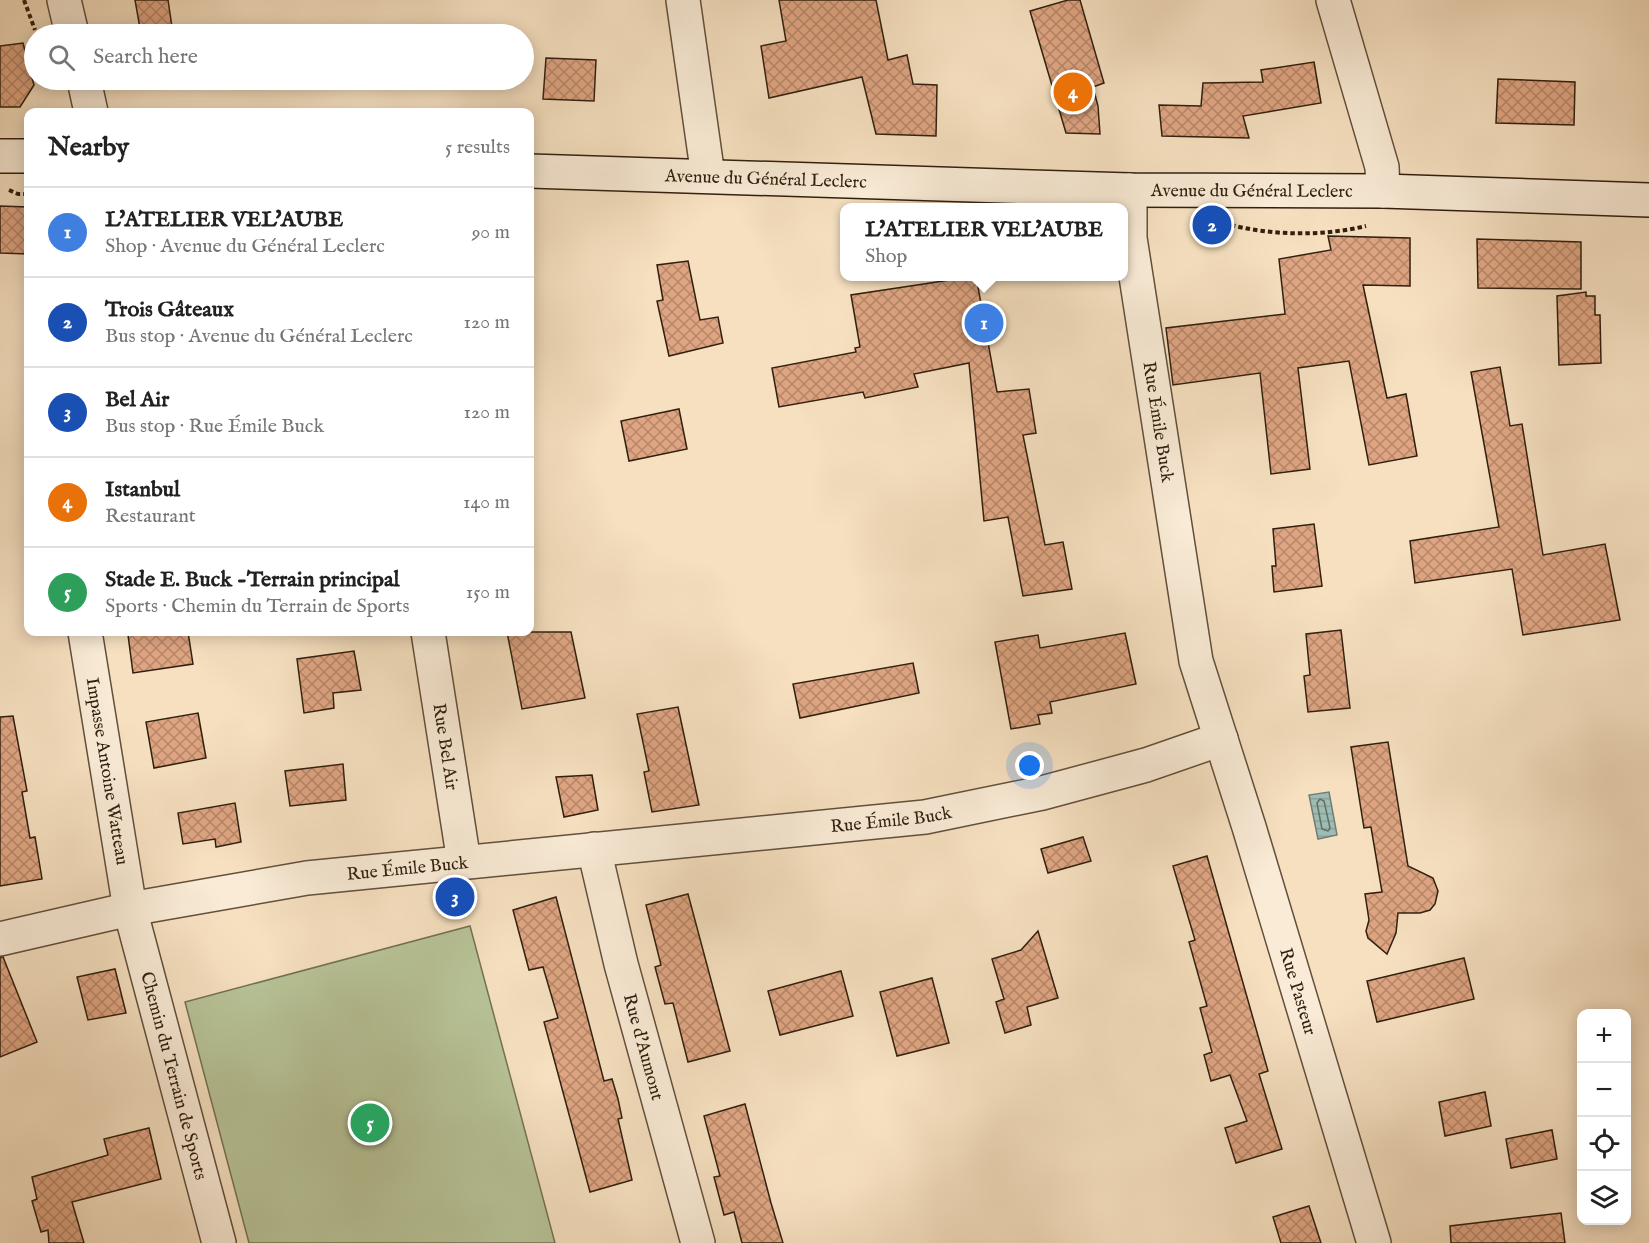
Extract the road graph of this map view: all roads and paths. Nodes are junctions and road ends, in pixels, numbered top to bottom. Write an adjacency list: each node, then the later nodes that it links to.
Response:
1 (24, 0): 5 (path)
2 (64, 0): 6 (street)
3 (683, 0): 12 (street)
4 (1333, 0): 14 (street)
5 (32, 24)
6 (70, 24)
7 (86, 90): 8 (street)
8 (90, 108)
9 (0, 156): 10 (street)
10 (24, 156)
11 (534, 171): 12 (street, Avenue du Général Leclerc)
12 (708, 176): 13 (street, Avenue du Général Leclerc)
13 (1130, 190): 14 (street, Avenue du Général Leclerc); 18 (street, Rue Émile Buck)
14 (1383, 191): 15 (street, Avenue du Général Leclerc)
15 (1649, 200)
16 (86, 636): 21 (street, Impasse Antoine Watteau)
17 (429, 636): 20 (street, Rue Bel Air)
18 (1221, 739): 19 (street, Rue Émile Buck); 25 (street, Rue Pasteur)
19 (594, 849): 20 (street, Rue Émile Buck); 24 (street, Rue d'Aumont)
20 (464, 862): 21 (street, Rue Émile Buck)
21 (130, 909): 22 (street, Rue Émile Buck); 23 (street, Chemin du Terrain de Sports)
22 (0, 939)
23 (219, 1243)
24 (698, 1243)
25 (1374, 1243)

